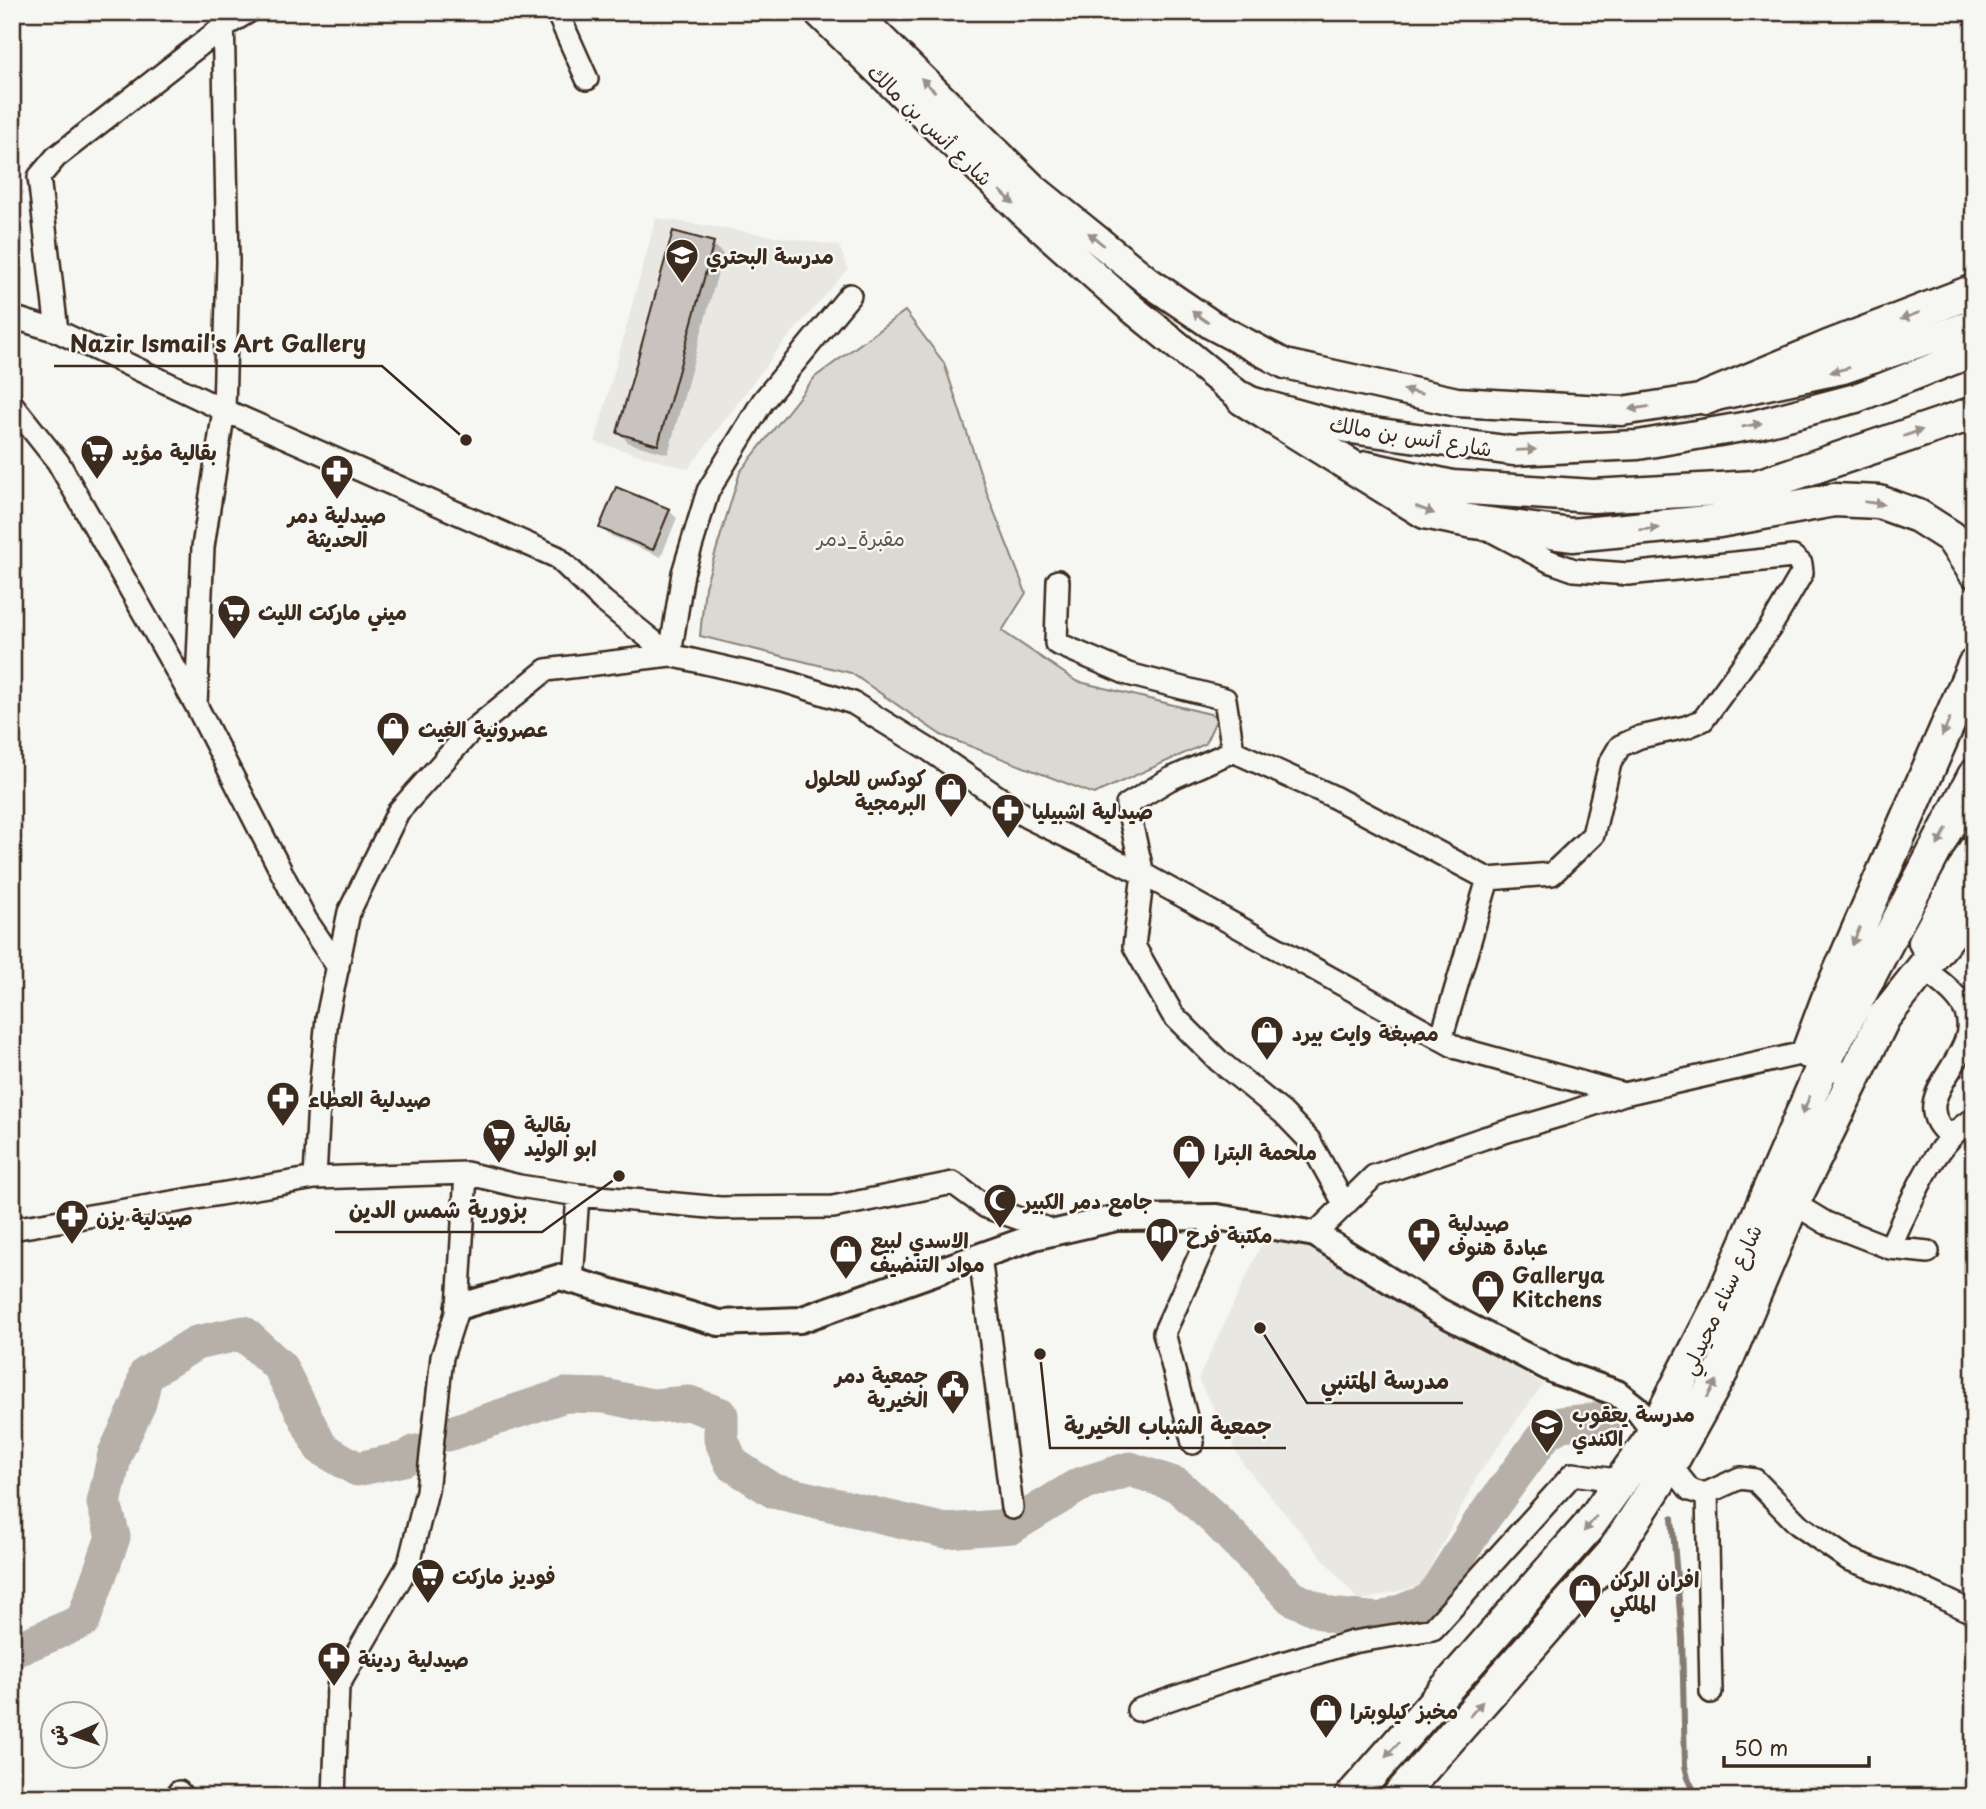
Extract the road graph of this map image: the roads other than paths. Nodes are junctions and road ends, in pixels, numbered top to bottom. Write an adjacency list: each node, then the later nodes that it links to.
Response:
1 (248, 12): 5 (street)
2 (557, 12): 6 (street)
3 (818, 12): 10 (main road, شارع أنس بن مالك, one-way to 10)
4 (854, 12): 7 (main road, شارع أنس بن مالك, one-way to 4)
5 (223, 20): 13 (street); 18 (street)
6 (587, 79)
7 (1149, 282): 10 (main road); 16 (main road, شارع أنس بن مالك, one-way to 7)
8 (1974, 292): 16 (main road, one-way to 16)
9 (850, 295): 24 (street)
10 (1129, 306): 15 (main road, شارع أنس بن مالك)
11 (12, 317): 13 (street)
12 (1974, 324): 16 (main road, شارع أنس بن مالك, one-way to 16)
13 (57, 331): 18 (street)
14 (1974, 352): 15 (main road, شارع أنس بن مالك, one-way to 14)
15 (1243, 398): 20 (main road)
16 (1706, 398)
17 (12, 404): 26 (street)
18 (224, 410): 24 (street); 26 (street)
19 (1974, 413): 20 (main road, one-way to 19)
20 (1345, 463): 21 (main road, one-way to 21)
21 (1474, 522): 22 (main road, one-way to 22); 31 (street)
22 (1974, 571)
23 (1058, 581): 27 (street)
24 (670, 655): 30 (street); 33 (street)
25 (1974, 665): 37 (main road, one-way to 37)
26 (196, 705): 33 (street)
27 (1233, 751): 30 (street); 31 (street)
28 (1974, 776): 37 (main road, شارع سناء محيدلي, one-way to 37)
29 (1974, 851): 35 (main road)
30 (1143, 874): 36 (street); 46 (street)
31 (1488, 878): 36 (street)
32 (1974, 904): 34 (main road)
33 (338, 967): 43 (street)
34 (1923, 968): 35 (main road); 41 (street)
35 (1884, 1017): 38 (main road)
36 (1441, 1039): 39 (street)
37 (1816, 1058): 38 (street); 39 (street); 57 (main road, شارع سناء محيدلي, one-way to 57)
38 (1854, 1079): 45 (main road)
39 (1624, 1094): 46 (street)
40 (1974, 1119): 41 (street)
41 (1950, 1136): 51 (street)
42 (466, 1173): 43 (street); 44 (street); 55 (street)
43 (316, 1178): 48 (street)
44 (578, 1195): 49 (street); 54 (street)
45 (1793, 1203): 51 (street); 57 (main road, one-way to 45)
46 (1345, 1205): 50 (street)
47 (1217, 1217): 49 (street); 50 (street); 56 (street)
48 (12, 1229)
49 (1057, 1232): 53 (street)
50 (1315, 1234): 57 (street)
51 (1890, 1248): 52 (street)
52 (1928, 1252)
53 (981, 1256): 54 (street); 60 (street)
54 (572, 1281): 55 (street)
55 (458, 1307): 64 (street)
56 (1193, 1443)
57 (1659, 1454): 58 (main road, شارع سناء محيدلي); 59 (street); 66 (main road, one-way to 57)
58 (1623, 1481): 63 (street); 65 (main road, شارع سناء محيدلي, one-way to 65)
59 (1707, 1493): 61 (street); 62 (street)
60 (1012, 1508)
61 (1974, 1613)
62 (1711, 1692)
63 (1138, 1710)
64 (334, 1797)
65 (1351, 1797)
66 (1398, 1797)

